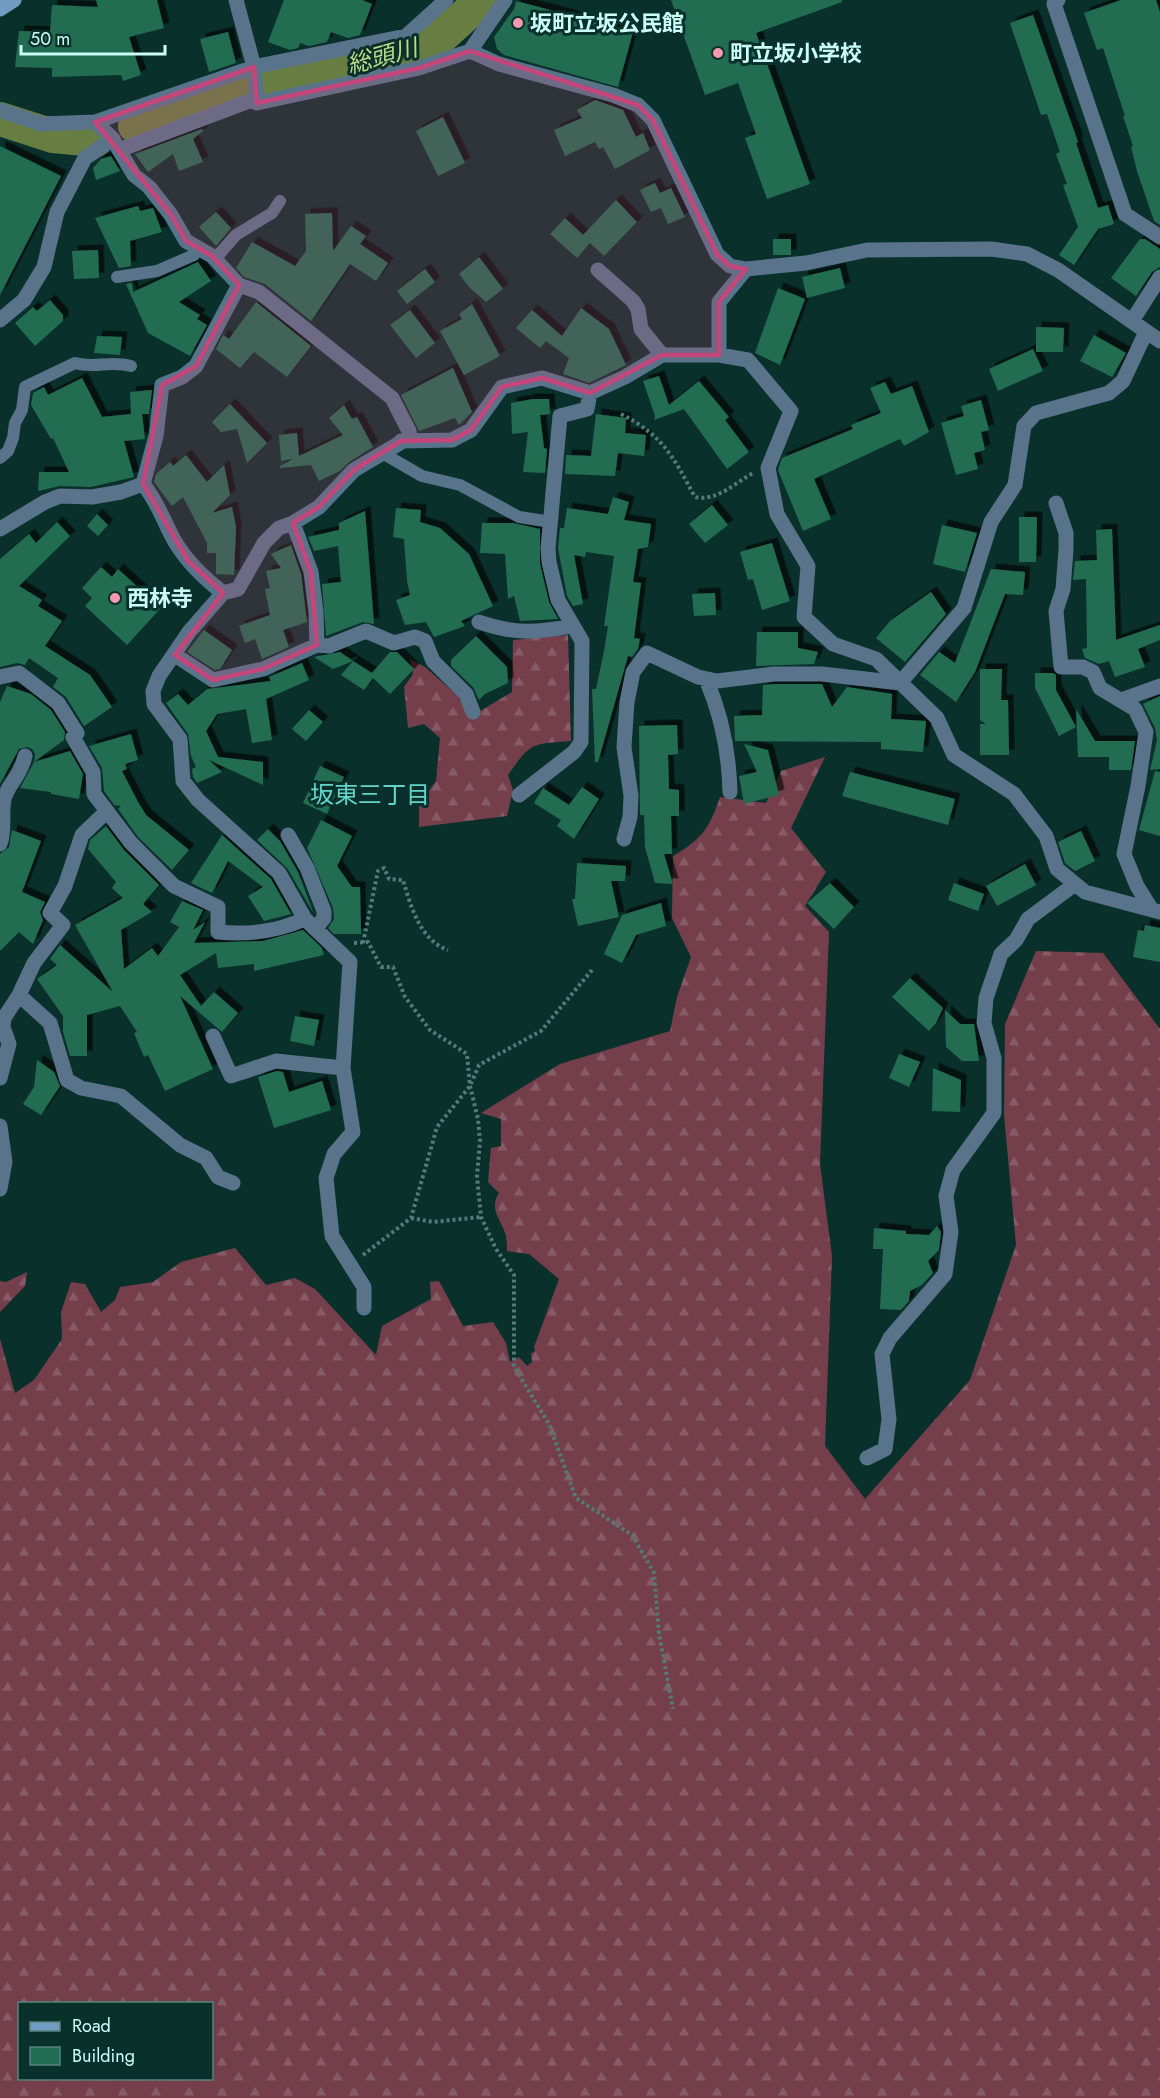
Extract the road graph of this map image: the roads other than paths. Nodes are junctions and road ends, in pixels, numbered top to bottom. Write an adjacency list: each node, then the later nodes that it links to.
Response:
1 (14, 0): 6 (main road)
2 (236, 0): 8 (street)
3 (446, 0): 8 (street)
4 (505, 0): 7 (street)
5 (1055, 1): 14 (street)
6 (0, 9)
7 (470, 51): 9 (street); 17 (street)
8 (254, 67): 9 (street); 11 (street)
9 (257, 103): 12 (street)
10 (0, 110): 11 (street)
11 (95, 122): 12 (street)
12 (116, 145): 15 (street); 22 (street)
13 (280, 201): 16 (lane)
14 (1160, 237)
15 (198, 249): 16 (street); 20 (lane)
16 (215, 259): 21 (street)
17 (746, 269): 23 (street); 27 (street)
18 (598, 270): 26 (street)
19 (1160, 277): 23 (street)
20 (117, 278)
21 (239, 285): 30 (street); 33 (street)
22 (0, 320)
23 (1132, 321): 24 (street)
24 (1146, 332): 25 (street); 45 (street)
25 (1160, 342)
26 (662, 355): 27 (street); 29 (street)
27 (719, 356): 45 (street)
28 (131, 366): 32 (lane)
29 (590, 393): 30 (street); 35 (street)
30 (401, 441): 31 (street)
31 (384, 454): 35 (lane); 36 (street)
32 (0, 458)
33 (143, 484): 37 (street); 38 (street)
34 (1056, 503): 47 (street)
35 (550, 522): 40 (street)
36 (293, 523): 38 (street); 41 (street)
37 (0, 529)
38 (223, 593): 42 (street)
39 (478, 622): 40 (street)
40 (572, 626): 51 (street)
41 (317, 645): 42 (street); 48 (street)
42 (175, 655): 58 (street)
43 (0, 677): 52 (street)
44 (706, 679): 45 (street); 50 (street); 54 (street)
45 (900, 683): 56 (street)
46 (1160, 686): 47 (street)
47 (1120, 700): 57 (street)
48 (473, 712)
49 (25, 756): 55 (street)
50 (730, 792)
51 (519, 795)
52 (107, 811): 58 (street); 59 (street)
53 (288, 835): 58 (street)
54 (624, 839)
55 (0, 844)
56 (1075, 884): 57 (street); 68 (street)
57 (1155, 909)
58 (310, 924): 62 (street)
59 (19, 995): 60 (street); 65 (street)
60 (5, 1009): 63 (street)
61 (213, 1036): 62 (street)
62 (343, 1068): 67 (street)
63 (0, 1078)
64 (0, 1126): 66 (street)
65 (233, 1183)
66 (0, 1190)
67 (364, 1308)
68 (867, 1458)

